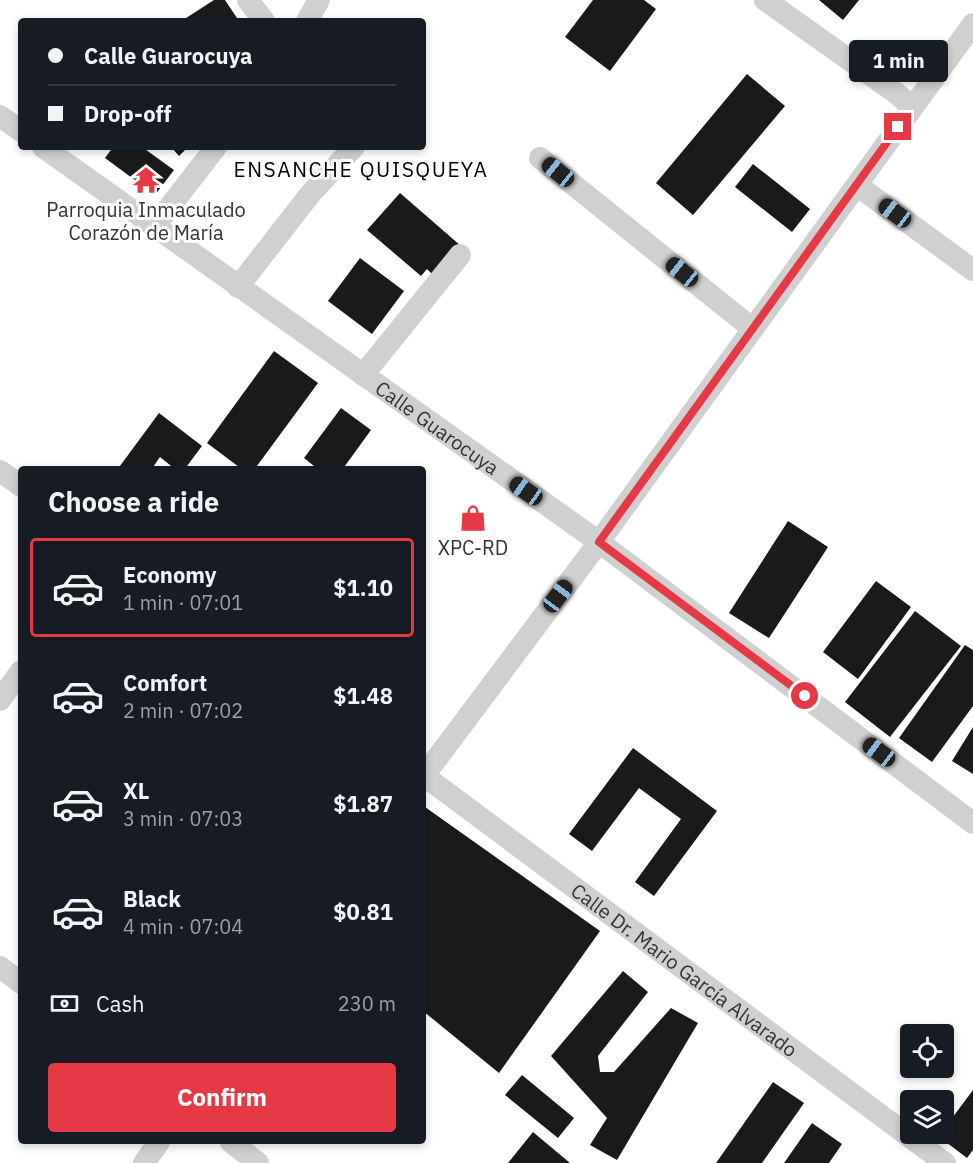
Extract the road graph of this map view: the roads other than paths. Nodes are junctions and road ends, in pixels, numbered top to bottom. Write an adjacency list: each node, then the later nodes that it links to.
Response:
1 (248, 0): 4 (street)
2 (319, 0): 5 (street)
3 (765, 0): 7 (street)
4 (262, 18)
5 (309, 18)
6 (973, 24): 7 (street)
7 (912, 107): 14 (street)
8 (0, 116): 9 (street)
9 (18, 129)
10 (47, 150): 15 (street, Calle Guarocuya)
11 (214, 150): 15 (street)
12 (351, 150): 18 (street)
13 (540, 158): 19 (street)
14 (858, 186): 17 (street); 19 (street)
15 (154, 227): 18 (street, Calle Guarocuya)
16 (460, 255): 20 (street)
17 (973, 270)
18 (238, 287): 20 (street, Calle Guarocuya)
19 (753, 329): 23 (street)
20 (363, 375): 23 (street, Calle Guarocuya)
21 (0, 471): 22 (street)
22 (18, 484)
23 (599, 542): 26 (street); 28 (street, Calle Guarocuya)
24 (18, 675): 25 (street)
25 (0, 700)
26 (426, 772)
27 (426, 778): 35 (street, Calle Dr. Mario García Alvarado)
28 (973, 823)
29 (0, 967): 30 (street)
30 (18, 980)
31 (158, 1144): 33 (street)
32 (234, 1144): 34 (street)
33 (144, 1163)
34 (258, 1163)
35 (945, 1163)

